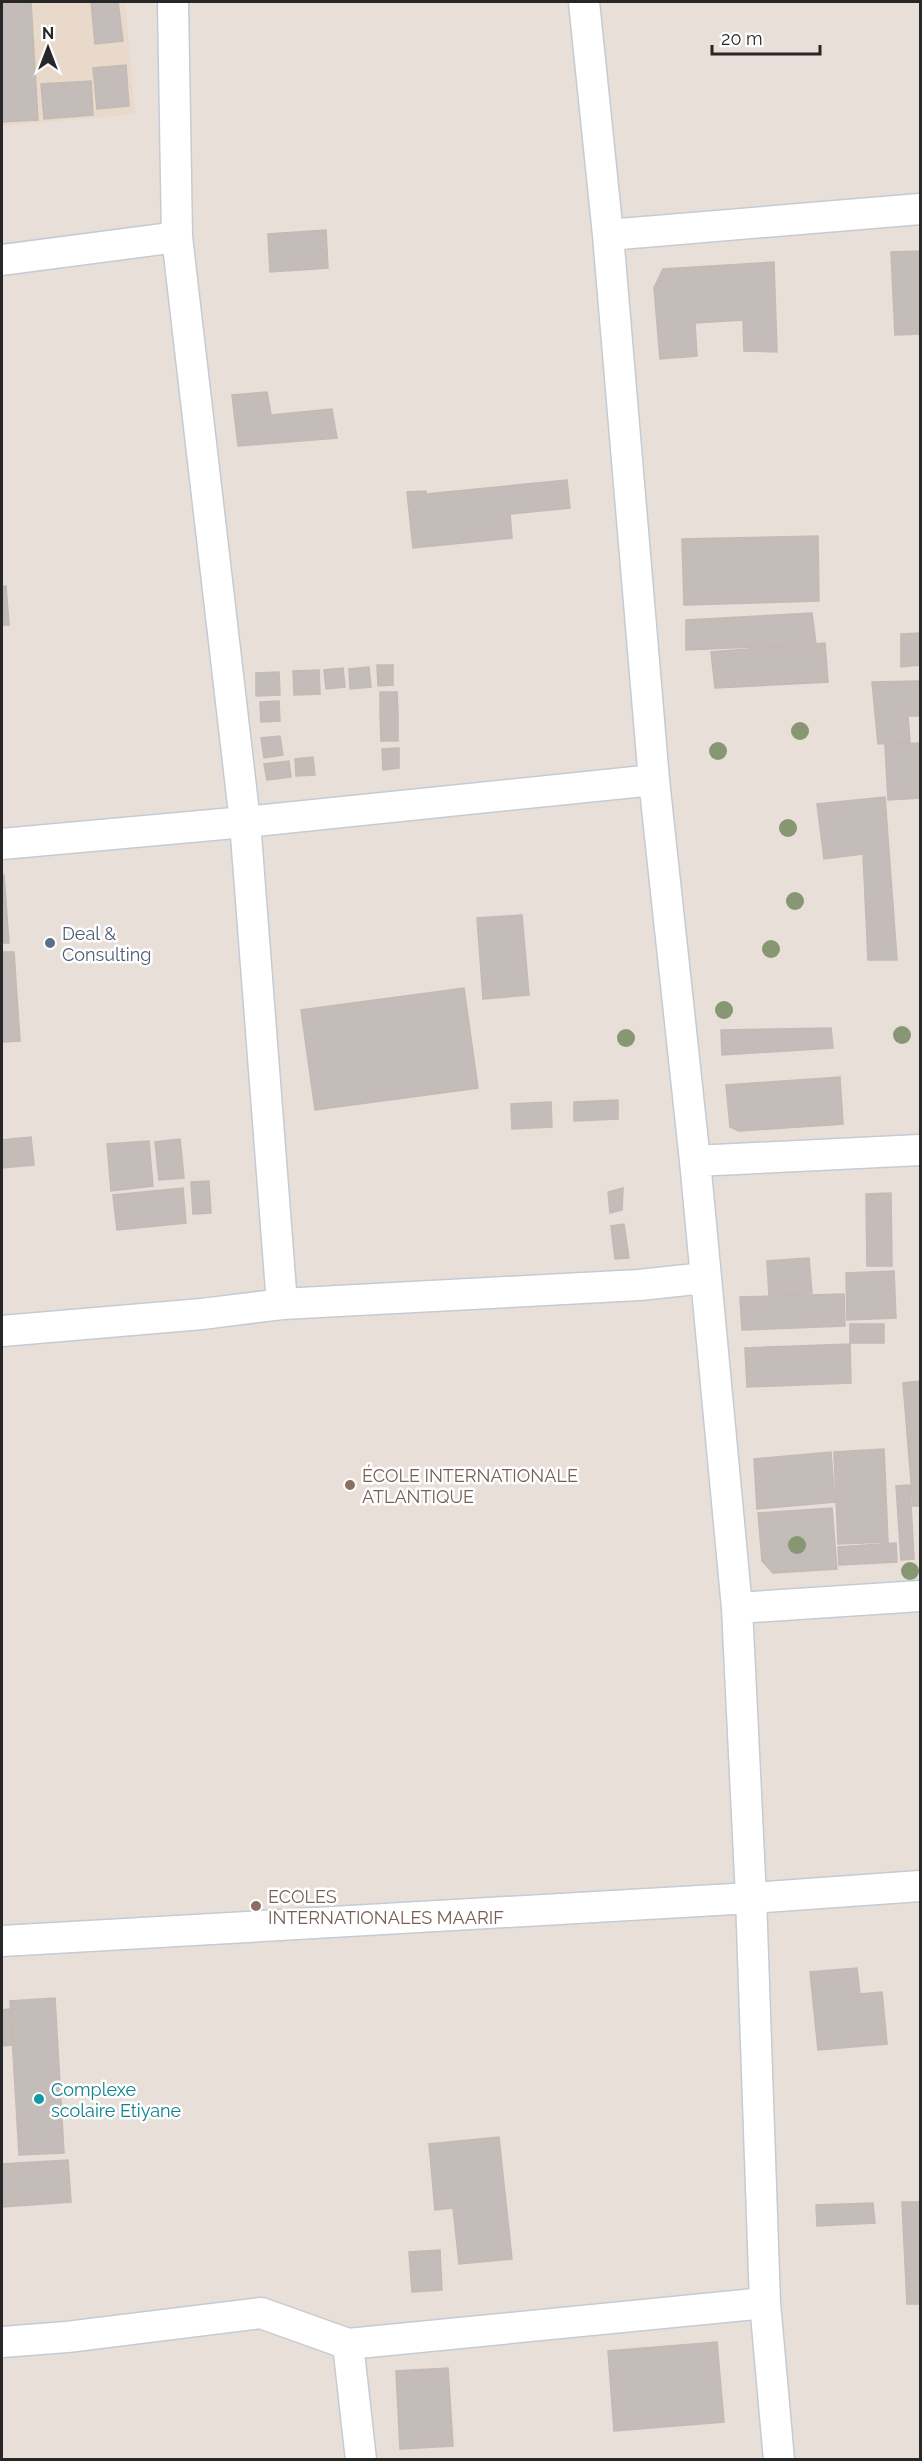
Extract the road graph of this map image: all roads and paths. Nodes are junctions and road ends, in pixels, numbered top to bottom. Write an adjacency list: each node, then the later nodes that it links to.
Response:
1 (173, 2): 5 (street)
2 (584, 2): 4 (street)
3 (921, 209): 4 (street)
4 (608, 235): 7 (street)
5 (177, 237): 6 (street); 8 (street)
6 (2, 260)
7 (654, 780): 8 (street); 11 (street)
8 (245, 822): 9 (street); 13 (street)
9 (2, 843)
10 (921, 1150): 11 (street)
11 (695, 1161): 12 (street)
12 (705, 1278): 13 (street); 16 (street)
13 (282, 1304): 14 (street)
14 (2, 1331)
15 (921, 1596): 16 (street)
16 (738, 1608): 18 (street)
17 (921, 1886): 18 (street)
18 (751, 1898): 19 (street); 20 (street)
19 (2, 1941)
20 (765, 2303): 22 (street); 24 (street)
21 (2, 2342): 22 (street)
22 (348, 2344): 23 (street)
23 (361, 2460)
24 (779, 2460)

